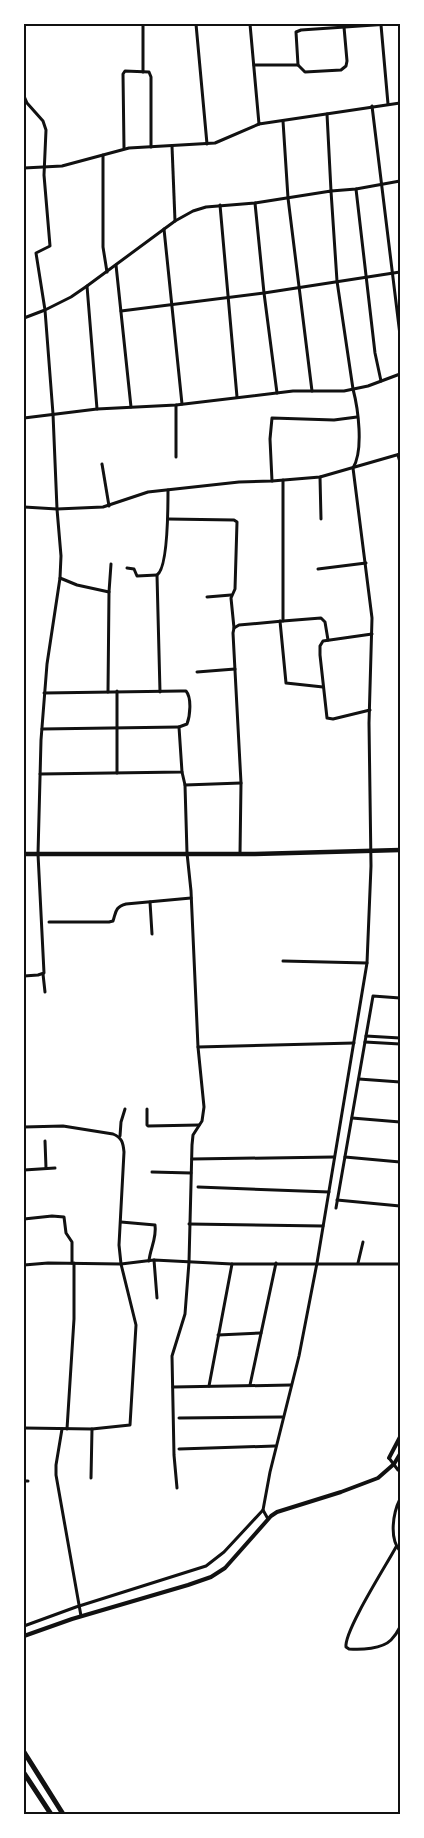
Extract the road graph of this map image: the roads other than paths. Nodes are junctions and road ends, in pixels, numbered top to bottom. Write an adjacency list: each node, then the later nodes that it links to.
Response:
1 (143, 24): 9 (street)
2 (196, 24): 17 (street)
3 (250, 24): 7 (street)
4 (389, 24): 5 (street)
5 (381, 25): 6 (street); 12 (street)
6 (344, 27): 8 (street); 8 (street)
7 (254, 65): 8 (street); 16 (street)
8 (298, 65)
9 (143, 72): 18 (street); 20 (street)
10 (24, 96): 23 (street)
11 (400, 102): 12 (street)
12 (388, 104): 13 (street)
13 (372, 106): 14 (street); 25 (street)
14 (327, 114): 15 (street); 27 (street)
15 (283, 121): 16 (street); 28 (street)
16 (259, 124): 17 (street)
17 (206, 144): 19 (street)
18 (151, 146): 19 (street); 20 (street)
19 (172, 146): 31 (street)
20 (124, 148): 21 (street)
21 (103, 155): 23 (street); 34 (street)
22 (24, 168): 23 (street)
23 (44, 168): 44 (street)
24 (400, 181): 25 (street)
25 (382, 184): 26 (street); 36 (street)
26 (356, 189): 27 (street); 37 (street)
27 (331, 191): 28 (street); 38 (street)
28 (288, 198): 29 (street); 40 (street)
29 (255, 203): 30 (street); 41 (street)
30 (220, 204): 31 (street); 42 (street)
31 (175, 221): 32 (street)
32 (164, 229): 33 (street); 43 (street)
33 (116, 265): 34 (street); 45 (street)
34 (107, 272): 39 (street)
35 (400, 272): 36 (street)
36 (392, 273): 37 (street); 47 (street)
37 (365, 277): 38 (street); 49 (street)
38 (337, 281): 40 (street); 50 (street)
39 (87, 286): 44 (street); 57 (street)
40 (298, 287): 41 (street); 51 (street)
41 (264, 293): 42 (street); 52 (street)
42 (228, 298): 43 (street); 53 (street)
43 (172, 304): 45 (street); 54 (street)
44 (45, 310): 46 (street); 58 (street)
45 (121, 312): 56 (street)
46 (24, 318)
47 (400, 335)
48 (400, 374): 49 (street)
49 (381, 381): 50 (street)
50 (353, 389): 51 (street); 59 (street)
51 (312, 391): 52 (street)
52 (277, 393): 53 (street)
53 (237, 397): 54 (street)
54 (182, 404): 55 (street)
55 (176, 405): 56 (street); 62 (street)
56 (131, 407): 57 (street)
57 (97, 409): 58 (street)
58 (52, 414): 60 (street); 72 (street)
59 (357, 417): 65 (street); 68 (street)
60 (24, 418)
61 (399, 454): 63 (street); 65 (street)
62 (176, 457)
63 (400, 462)
64 (102, 464): 70 (street)
65 (353, 468): 66 (street); 75 (street)
66 (320, 477): 67 (street); 74 (street)
67 (283, 480): 68 (street); 84 (street)
68 (272, 481): 69 (street)
69 (168, 490): 70 (street); 73 (street)
70 (109, 506): 72 (street)
71 (24, 507): 72 (street)
72 (57, 509): 80 (street)
73 (168, 519): 79 (street); 82 (street)
74 (321, 519)
75 (366, 563): 78 (street); 86 (street)
76 (111, 564): 81 (street)
77 (127, 568): 79 (street)
78 (318, 570)
79 (156, 575): 93 (street)
80 (60, 578): 81 (street); 94 (street)
81 (109, 592): 92 (street)
82 (231, 595): 83 (street); 85 (street)
83 (207, 597)
84 (282, 621): 85 (street); 87 (street); 90 (street)
85 (234, 628): 88 (street)
86 (372, 634): 87 (street); 95 (street)
87 (328, 640): 90 (street)
88 (235, 669): 89 (street); 102 (street)
89 (197, 672)
90 (322, 687): 95 (street)
91 (117, 691): 92 (street); 93 (street); 96 (street)
92 (108, 692): 94 (street)
93 (160, 692): 97 (street)
94 (44, 694): 98 (street)
95 (370, 710): 104 (street)
96 (117, 727): 97 (street); 98 (street); 100 (street)
97 (179, 727): 99 (street)
98 (42, 729): 101 (street)
99 (182, 772): 100 (street); 103 (street)
100 (117, 773): 101 (street)
101 (40, 774): 108 (street)
102 (241, 783): 103 (street); 109 (street)
103 (185, 785): 106 (street)
104 (370, 850): 105 (main road); 109 (main road); 115 (street)
105 (400, 850)
106 (187, 853): 108 (main road); 109 (main road); 110 (street)
107 (24, 854): 108 (main road)
108 (38, 854): 116 (street)
109 (240, 854)
110 (191, 898): 111 (street); 127 (street)
111 (150, 902): 112 (street); 113 (street)
112 (49, 922)
113 (152, 934)
114 (283, 961): 115 (street)
115 (367, 963): 123 (street)
116 (43, 974): 117 (street); 118 (street)
117 (24, 976)
118 (45, 992)
119 (400, 998): 120 (street)
120 (366, 1036): 121 (street); 124 (street)
121 (381, 1037): 122 (street); 125 (street)
122 (400, 1038)
123 (354, 1042): 127 (street); 138 (street)
124 (365, 1042): 125 (street); 128 (street)
125 (381, 1043): 126 (street)
126 (400, 1044)
127 (198, 1047): 134 (street)
128 (359, 1079): 129 (street); 132 (street)
129 (400, 1082)
130 (126, 1108): 136 (street)
131 (147, 1109): 134 (street)
132 (352, 1118): 133 (street); 139 (street)
133 (400, 1122)
134 (199, 1125): 140 (street)
135 (24, 1127): 136 (street)
136 (120, 1136): 153 (street)
137 (45, 1140): 142 (street)
138 (334, 1157): 140 (street); 148 (street)
139 (345, 1157): 141 (street); 149 (street)
140 (194, 1159): 146 (street)
141 (400, 1162)
142 (46, 1168): 143 (street); 144 (street)
143 (55, 1168)
144 (24, 1170)
145 (152, 1172): 146 (street)
146 (191, 1173): 154 (street)
147 (198, 1188): 148 (street)
148 (329, 1192): 155 (street)
149 (337, 1200): 150 (street); 151 (street)
150 (400, 1206)
151 (336, 1208)
152 (24, 1219): 160 (street)
153 (120, 1222): 158 (street); 164 (street)
154 (189, 1224): 155 (street); 159 (street)
155 (323, 1226): 162 (street)
156 (363, 1242): 163 (street)
157 (154, 1260): 158 (street); 159 (street); 168 (street)
158 (149, 1261): 164 (street)
159 (189, 1262): 165 (street); 174 (street)
160 (73, 1263): 164 (street); 167 (street); 179 (street)
161 (276, 1263): 162 (street); 165 (street); 169 (street)
162 (317, 1263): 163 (street); 172 (street)
163 (358, 1263): 166 (street)
164 (121, 1264): 180 (street)
165 (232, 1264): 170 (street)
166 (400, 1264)
167 (24, 1265)
168 (157, 1298)
169 (261, 1333): 170 (street); 171 (street)
170 (218, 1335): 173 (street)
171 (250, 1385): 172 (street); 173 (street)
172 (291, 1385): 175 (street)
173 (209, 1386): 174 (street)
174 (173, 1387): 190 (street)
175 (282, 1417): 176 (street); 182 (street)
176 (179, 1418)
177 (24, 1428): 178 (street)
178 (62, 1429): 179 (street); 196 (street)
179 (67, 1429): 180 (street)
180 (92, 1429): 189 (street)
181 (400, 1437): 185 (street)
182 (275, 1446): 183 (street); 192 (street)
183 (179, 1449)
184 (400, 1454): 186 (street)
185 (389, 1458): 186 (street)
186 (394, 1464): 187 (street); 193 (street)
187 (399, 1470): 188 (street)
188 (400, 1474)
189 (91, 1478)
190 (177, 1488)
191 (400, 1498): 194 (street)
192 (264, 1510): 193 (street); 196 (street)
193 (268, 1519): 197 (street)
194 (396, 1547): 195 (street); 199 (street)
195 (400, 1551)
196 (78, 1606): 197 (street); 198 (street)
197 (81, 1616): 200 (street)
198 (24, 1626)
199 (400, 1626)
200 (24, 1636)
201 (24, 1752): 204 (highway)
202 (24, 1773): 203 (highway)
203 (51, 1814)
204 (63, 1814)

